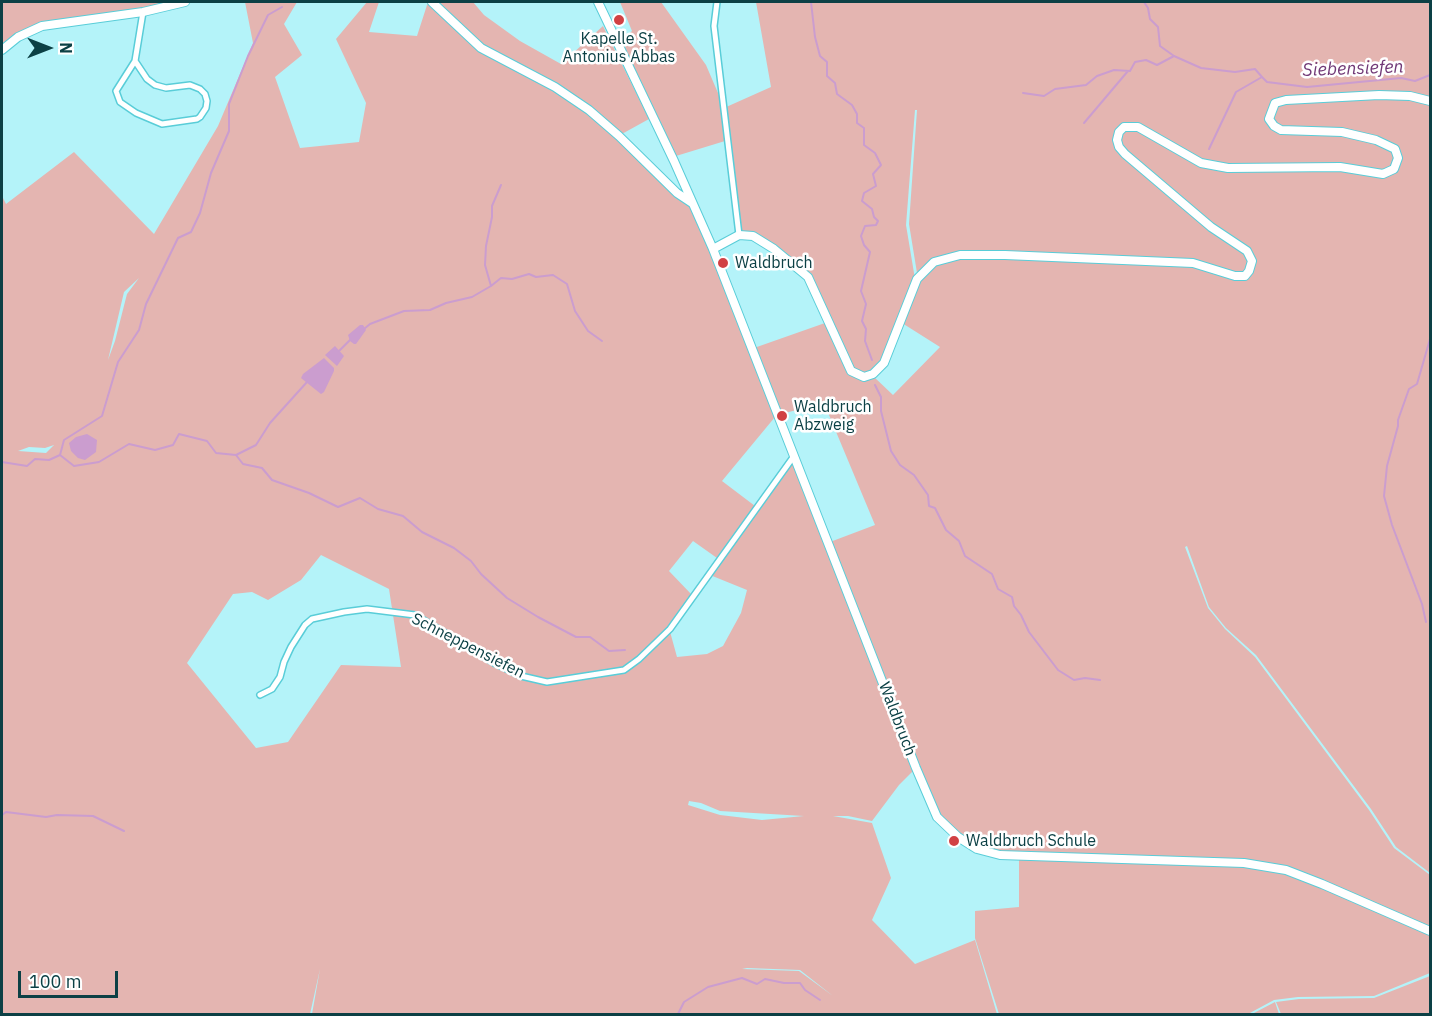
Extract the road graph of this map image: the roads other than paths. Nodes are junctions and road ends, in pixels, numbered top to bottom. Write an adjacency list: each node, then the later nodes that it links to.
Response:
1 (184, 2): 5 (street)
2 (432, 2): 9 (street)
3 (597, 2): 9 (street, Waldbruch)
4 (717, 2): 10 (street)
5 (143, 12): 6 (street); 7 (street)
6 (2, 50)
7 (135, 61): 7 (street)
8 (1431, 100): 10 (street)
9 (693, 203): 11 (street, Waldbruch)
10 (739, 235): 11 (street)
11 (713, 249): 12 (street, Waldbruch)
12 (794, 456): 13 (street, Schneppensiefen); 14 (street, Waldbruch)
13 (260, 695)
14 (1431, 931)

